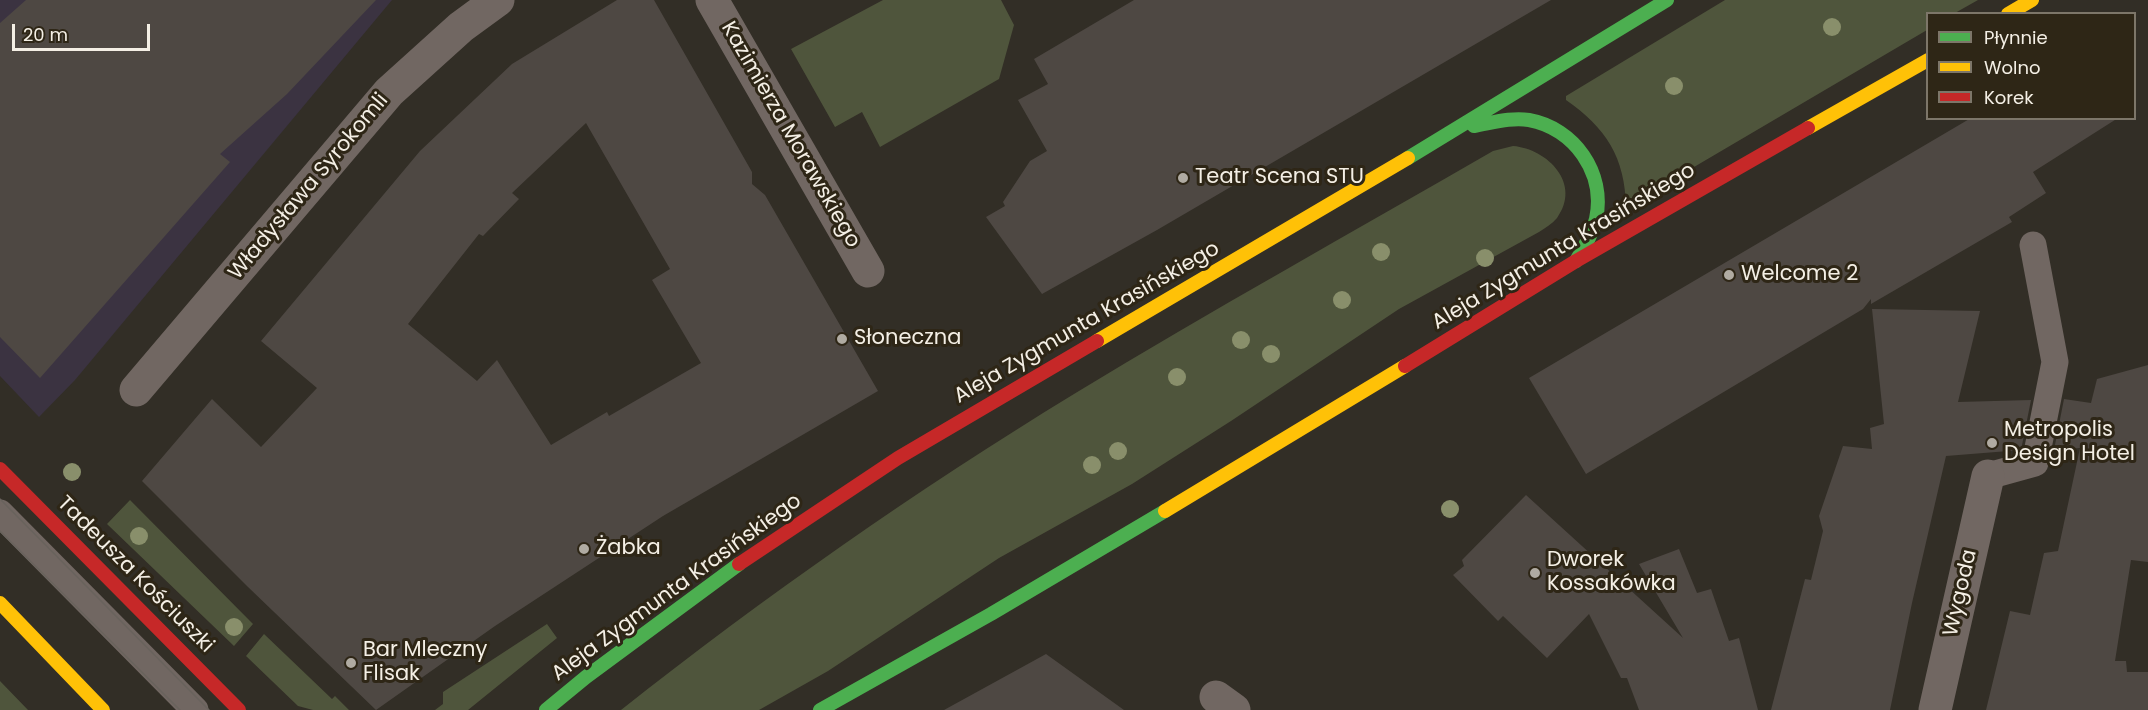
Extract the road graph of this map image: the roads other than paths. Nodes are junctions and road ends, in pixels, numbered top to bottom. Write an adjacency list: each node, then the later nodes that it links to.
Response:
1 (498, 0): 11 (street, Władysława Syrokomli)
2 (712, 0): 10 (street, Kazimierza Morawskiego)
3 (1666, 0): 7 (main road, Aleja Zygmunta Krasińskiego)
4 (2032, 0): 5 (main road)
5 (2011, 12)
6 (1926, 61): 9 (main road, Aleja Zygmunta Krasińskiego)
7 (1458, 129): 9 (main road); 19 (main road, Aleja Zygmunta Krasińskiego)
8 (2033, 245): 13 (lane)
9 (1575, 261): 20 (main road, Aleja Zygmunta Krasińskiego)
10 (868, 271)
11 (136, 390)
12 (0, 469): 18 (main road, Tadeusza Kościuszki)
13 (1988, 476): 21 (street, Wygoda)
14 (0, 513): 17 (lane)
15 (0, 603): 16 (main road)
16 (102, 710)
17 (195, 710)
18 (239, 710)
19 (546, 710)
20 (820, 710)
21 (1935, 710)

